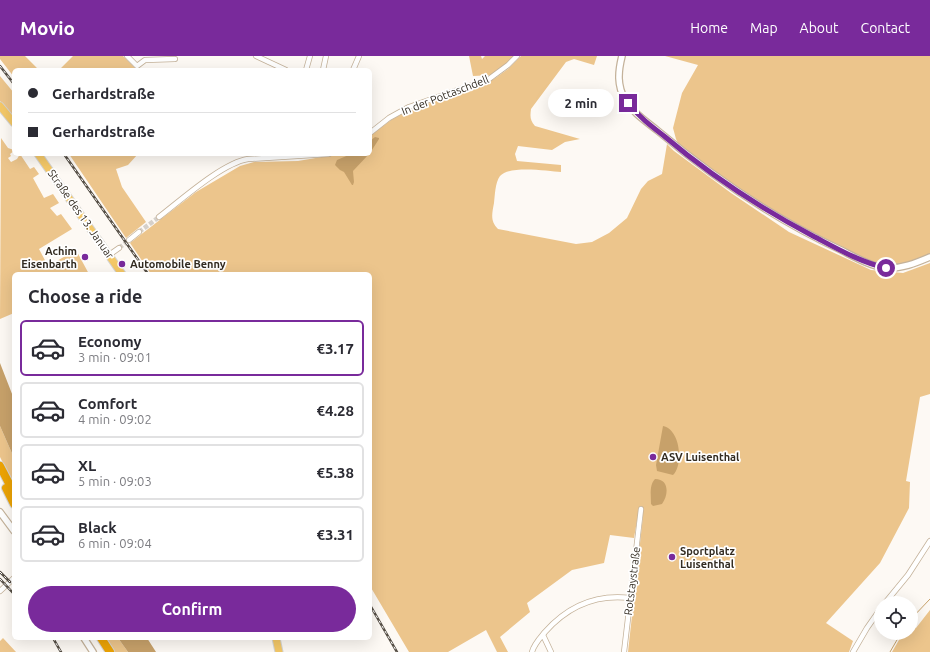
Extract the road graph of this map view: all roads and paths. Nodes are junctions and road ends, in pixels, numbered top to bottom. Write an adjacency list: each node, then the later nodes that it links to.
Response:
1 (127, 56): 8 (street)
2 (257, 56): 10 (street)
3 (310, 56): 11 (street)
4 (326, 56): 12 (street)
5 (359, 56): 13 (street)
6 (517, 56): 16 (street, In der Pottaschdell)
7 (622, 56): 24 (street)
8 (162, 58): 9 (street)
9 (175, 58)
10 (282, 68)
11 (307, 68)
12 (323, 68)
13 (353, 68)
14 (0, 106): 15 (main road)
15 (12, 121)
16 (372, 131)
17 (39, 156): 23 (main road, Straße des 13. Januar)
18 (302, 156): 19 (street)
19 (159, 217)
20 (139, 232): 21 (street)
21 (129, 240)
22 (119, 248): 23 (street)
23 (109, 255): 25 (main road, Straße des 13. Januar)
24 (930, 257)
25 (121, 272)
26 (0, 466): 28 (highway)
27 (0, 477): 29 (highway)
28 (12, 489)
29 (12, 500)
30 (641, 509): 37 (street, Rotstaystraße)
31 (0, 512): 32 (street)
32 (12, 528)
33 (930, 541): 36 (street)
34 (12, 580): 35 (street)
35 (0, 591)
36 (891, 596)
37 (630, 598): 39 (street); 50 (street, Rotstaystraße)
38 (874, 618): 51 (street)
39 (543, 635): 48 (street); 49 (street)
40 (85, 640): 44 (street)
41 (95, 640): 45 (highway)
42 (101, 640): 46 (highway)
43 (276, 640): 47 (main road)
44 (93, 652)
45 (104, 652)
46 (110, 652)
47 (279, 652)
48 (532, 652)
49 (551, 652)
50 (624, 652)
51 (853, 652)

